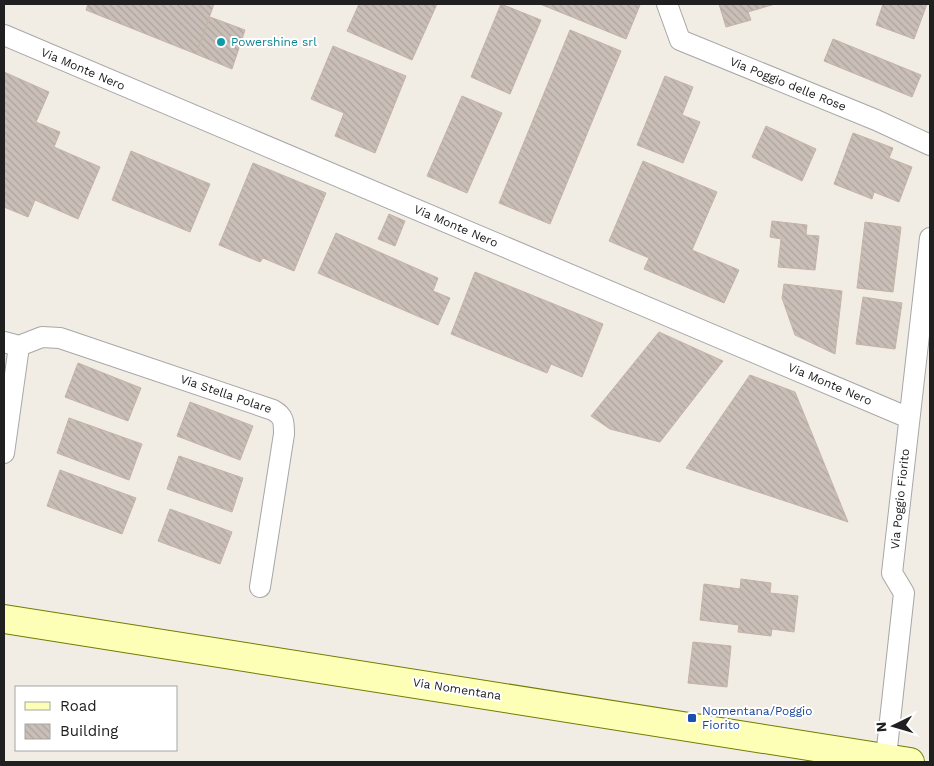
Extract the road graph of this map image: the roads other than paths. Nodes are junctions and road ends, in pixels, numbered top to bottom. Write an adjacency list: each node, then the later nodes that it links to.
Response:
1 (667, 4): 3 (street, Via Poggio delle Rose)
2 (4, 36): 6 (street, Via Monte Nero)
3 (930, 145)
4 (930, 238): 6 (street, Via Poggio Fiorito)
5 (12, 344): 7 (street); 8 (street, Via Stella Polare)
6 (909, 418): 10 (street, Via Poggio Fiorito)
7 (4, 453)
8 (260, 587)
9 (4, 618): 10 (street, Via Nomentana)
10 (898, 759)

